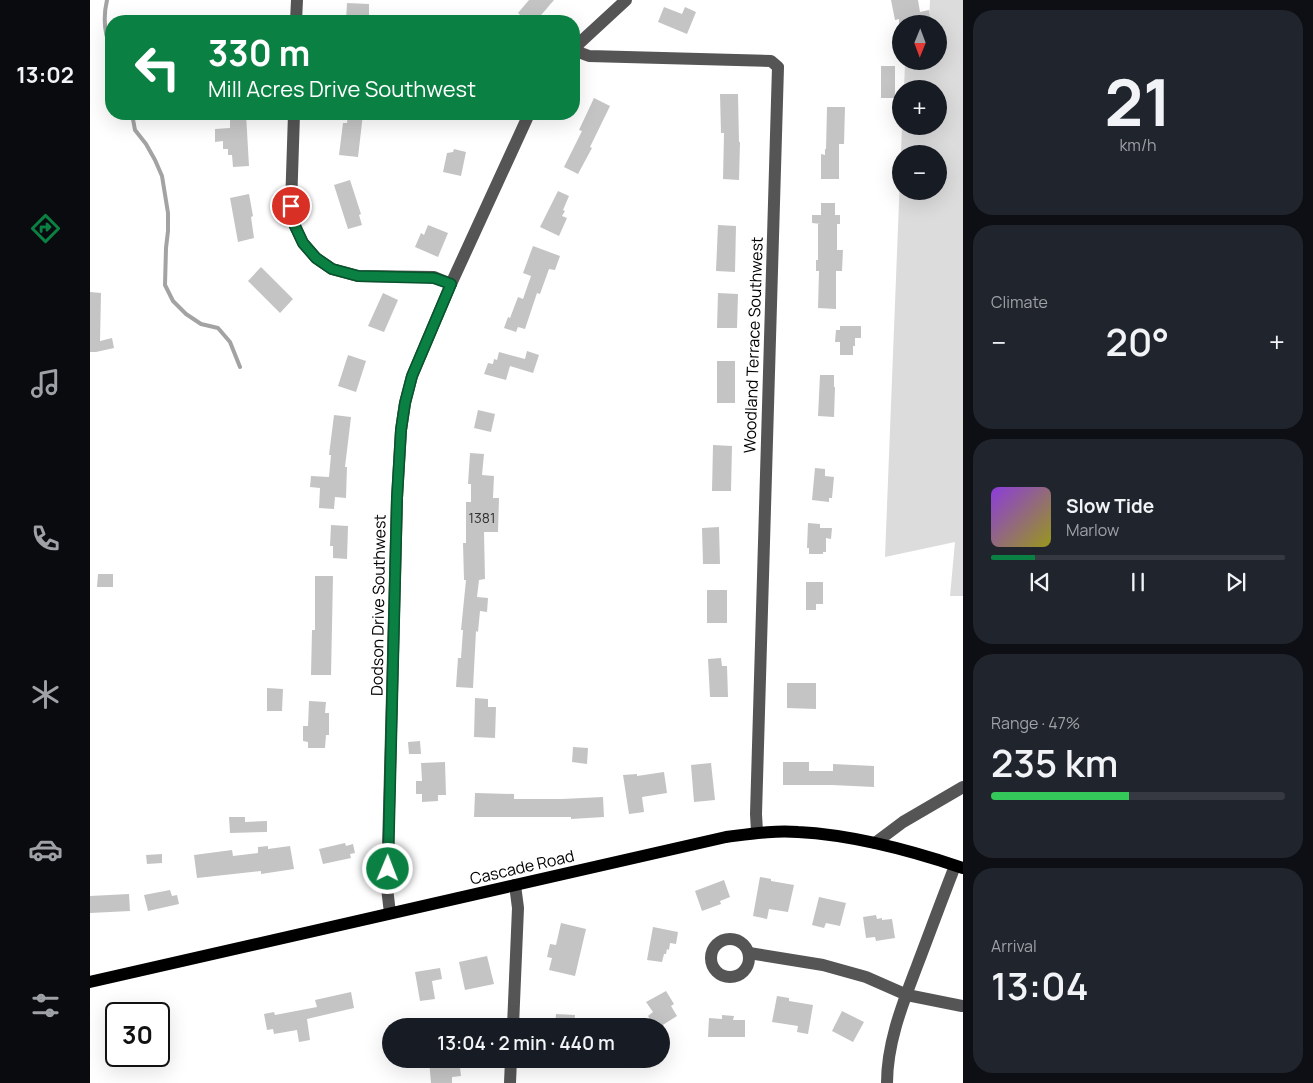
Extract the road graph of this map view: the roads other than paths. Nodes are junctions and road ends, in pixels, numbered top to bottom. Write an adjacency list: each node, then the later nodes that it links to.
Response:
1 (297, 0): 3 (street)
2 (626, 0): 4 (street)
3 (296, 15)
4 (580, 42)
5 (580, 52): 10 (street, Woodland Terrace Southwest)
6 (294, 120): 8 (street)
7 (526, 120): 8 (street, Dodson Drive Southwest)
8 (451, 284): 14 (street, Dodson Drive Southwest)
9 (963, 787): 11 (street)
10 (757, 832): 11 (main road, Cascade Road); 13 (main road, Cascade Road)
11 (875, 843): 12 (main road, Cascade Road)
12 (959, 867): 17 (street)
13 (516, 885): 14 (main road, Cascade Road); 19 (street)
14 (390, 913): 16 (main road, Cascade Road)
15 (749, 953): 17 (street)
16 (90, 982)
17 (907, 995): 18 (street); 22 (street)
18 (962, 1009)
19 (512, 1018)
20 (511, 1068): 21 (street)
21 (510, 1083)
22 (887, 1083)

